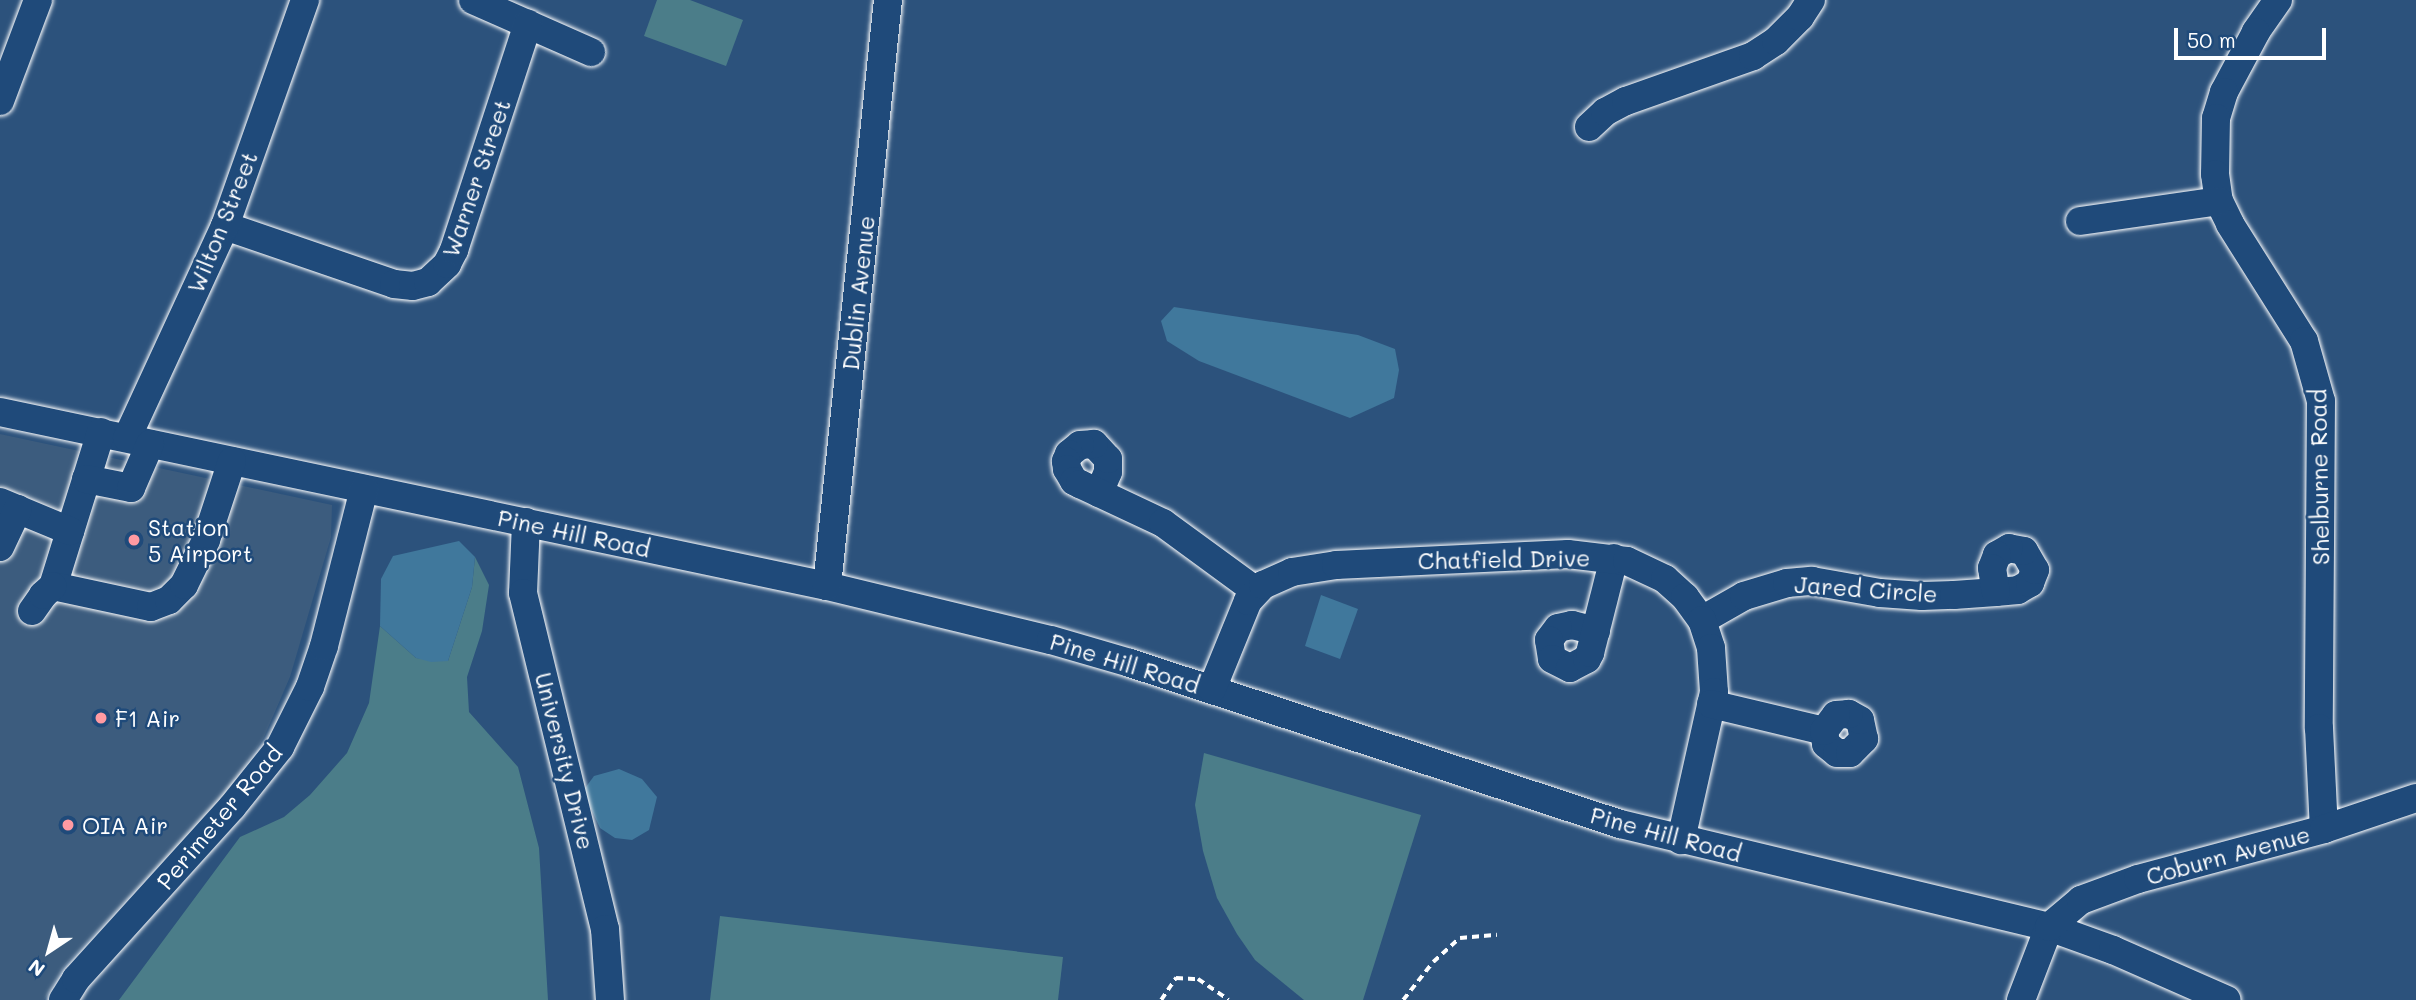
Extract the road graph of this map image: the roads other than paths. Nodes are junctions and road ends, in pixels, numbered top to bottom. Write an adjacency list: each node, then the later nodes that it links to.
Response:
1 (38, 0): 9 (street)
2 (304, 0): 13 (street, Wilton Street)
3 (473, 0): 7 (street)
4 (888, 0): 26 (street, Dublin Avenue)
5 (1811, 0): 10 (street)
6 (2278, 0): 11 (street, Shelburne Road)
7 (528, 24): 8 (street); 13 (street, Warner Street)
8 (592, 52)
9 (0, 101)
10 (1589, 127)
11 (2219, 201): 12 (street); 36 (street, Shelburne Road)
12 (2080, 221)
13 (225, 226): 15 (street, Wilton Street)
14 (0, 412): 15 (street, Pine Hill Road)
15 (126, 438): 16 (street, Pine Hill Road); 17 (street); 17 (street)
16 (232, 461): 18 (street, Pine Hill Road); 25 (street)
17 (86, 479): 22 (street)
18 (364, 489): 21 (street, Pine Hill Road); 39 (street, Perimeter Road)
19 (1099, 494): 27 (street)
20 (9, 505): 22 (street); 23 (street)
21 (526, 522): 26 (street, Pine Hill Road); 40 (street, University Drive)
22 (70, 531): 25 (street)
23 (0, 547)
24 (1614, 558): 27 (street, Chatfield Drive); 30 (street, Chatfield Drive); 31 (street)
25 (53, 586): 29 (street)
26 (827, 586): 32 (street, Pine Hill Road)
27 (1256, 591): 32 (street)
28 (1996, 592): 30 (street, Jared Circle)
29 (32, 611)
30 (1702, 620): 33 (street, Chatfield Drive)
31 (1596, 631)
32 (1212, 690): 37 (street, Pine Hill Road)
33 (1711, 704): 34 (street); 37 (street, Chatfield Drive)
34 (1824, 730)
35 (2416, 798): 36 (street, Coburn Avenue)
36 (2324, 829): 38 (street, Coburn Avenue)
37 (1681, 840): 38 (street, Pine Hill Road)
38 (2049, 927): 41 (street); 42 (street, Pine Hill Road)
39 (63, 1000)
40 (610, 1000)
41 (2021, 1000)
42 (2227, 1000)

